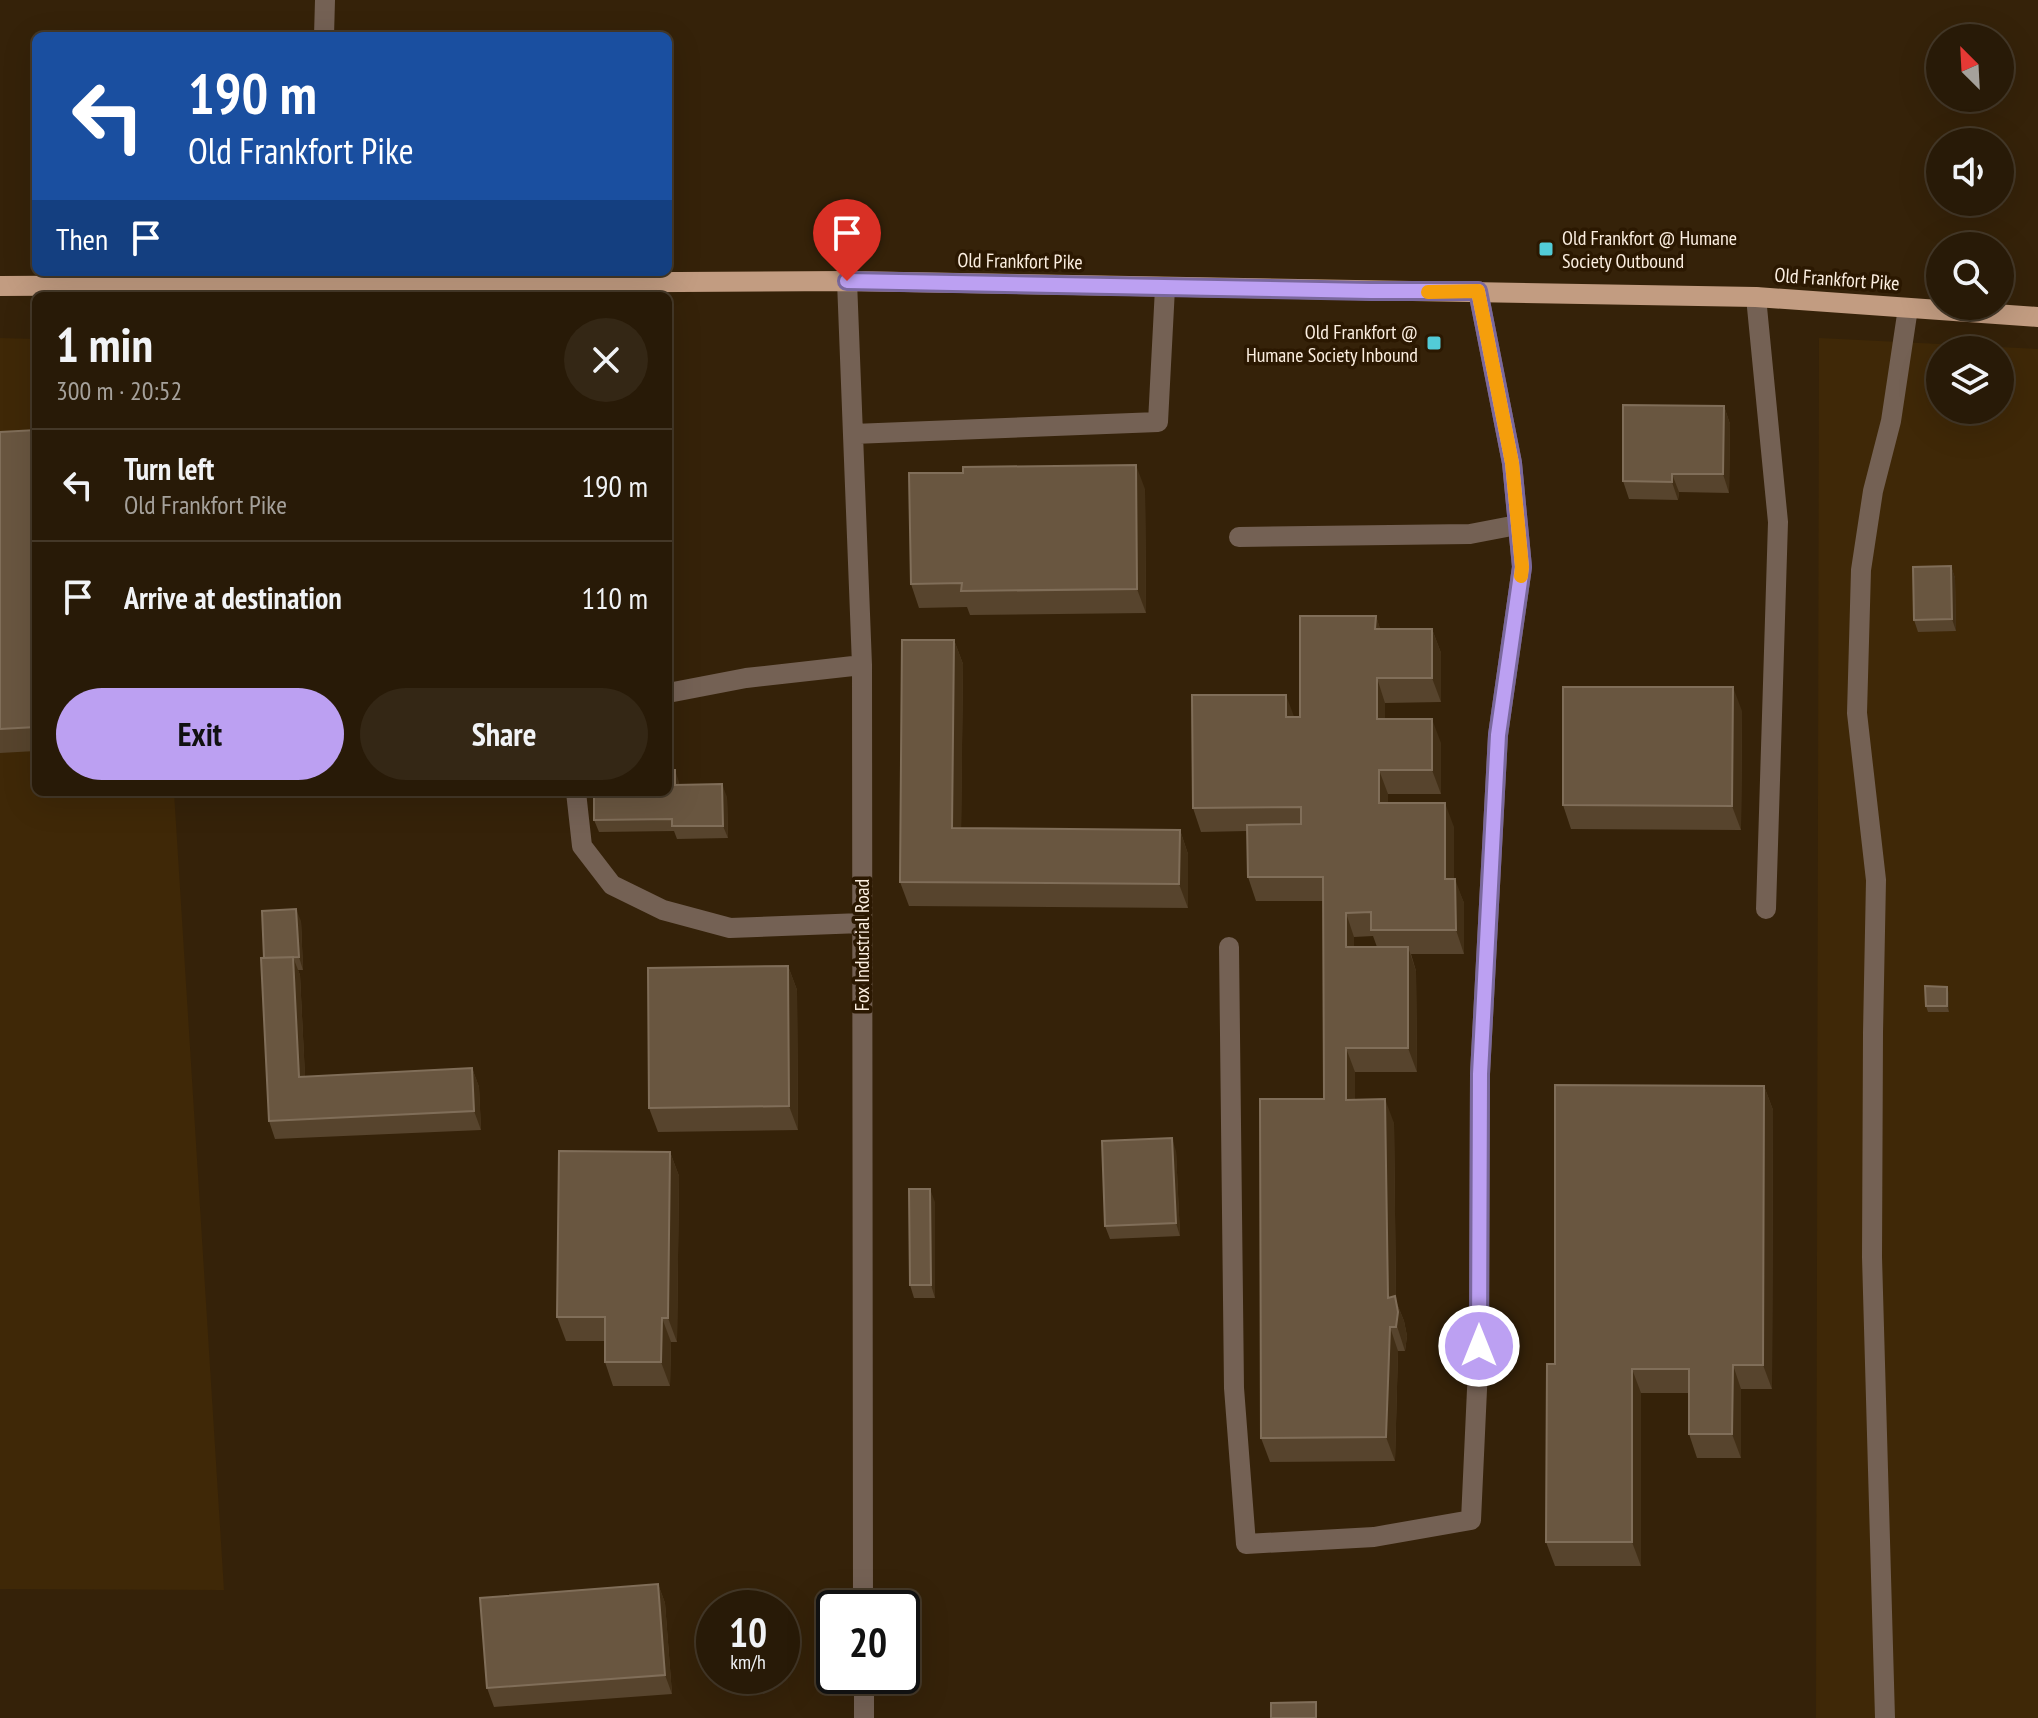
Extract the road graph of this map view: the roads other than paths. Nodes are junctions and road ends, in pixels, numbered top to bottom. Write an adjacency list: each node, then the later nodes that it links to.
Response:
1 (325, 0): 2 (street)
2 (324, 32)
3 (321, 278): 5 (main road, Old Frankfort Pike); 7 (main road, Old Frankfort Pike)
4 (847, 281): 6 (main road, Old Frankfort Pike); 7 (main road, Old Frankfort Pike); 12 (street, Fox Industrial Road)
5 (0, 286)
6 (1165, 288): 8 (main road, Old Frankfort Pike); 12 (street)
7 (418, 290)
8 (1478, 291): 9 (main road, Old Frankfort Pike); 13 (street)
9 (1756, 297): 10 (main road, Old Frankfort Pike); 18 (street)
10 (1908, 308): 11 (main road, Old Frankfort Pike); 24 (street)
11 (2038, 317)
12 (853, 434): 15 (street, Fox Industrial Road)
13 (1517, 525): 14 (street); 20 (street)
14 (1239, 537)
15 (862, 665): 16 (street); 19 (street, Fox Industrial Road)
16 (672, 692)
17 (576, 796): 19 (street)
18 (1766, 909)
19 (862, 923): 21 (street, Fox Industrial Road)
20 (1229, 947)
21 (863, 1590)
22 (864, 1694): 23 (street)
23 (864, 1718)
24 (1885, 1718)

